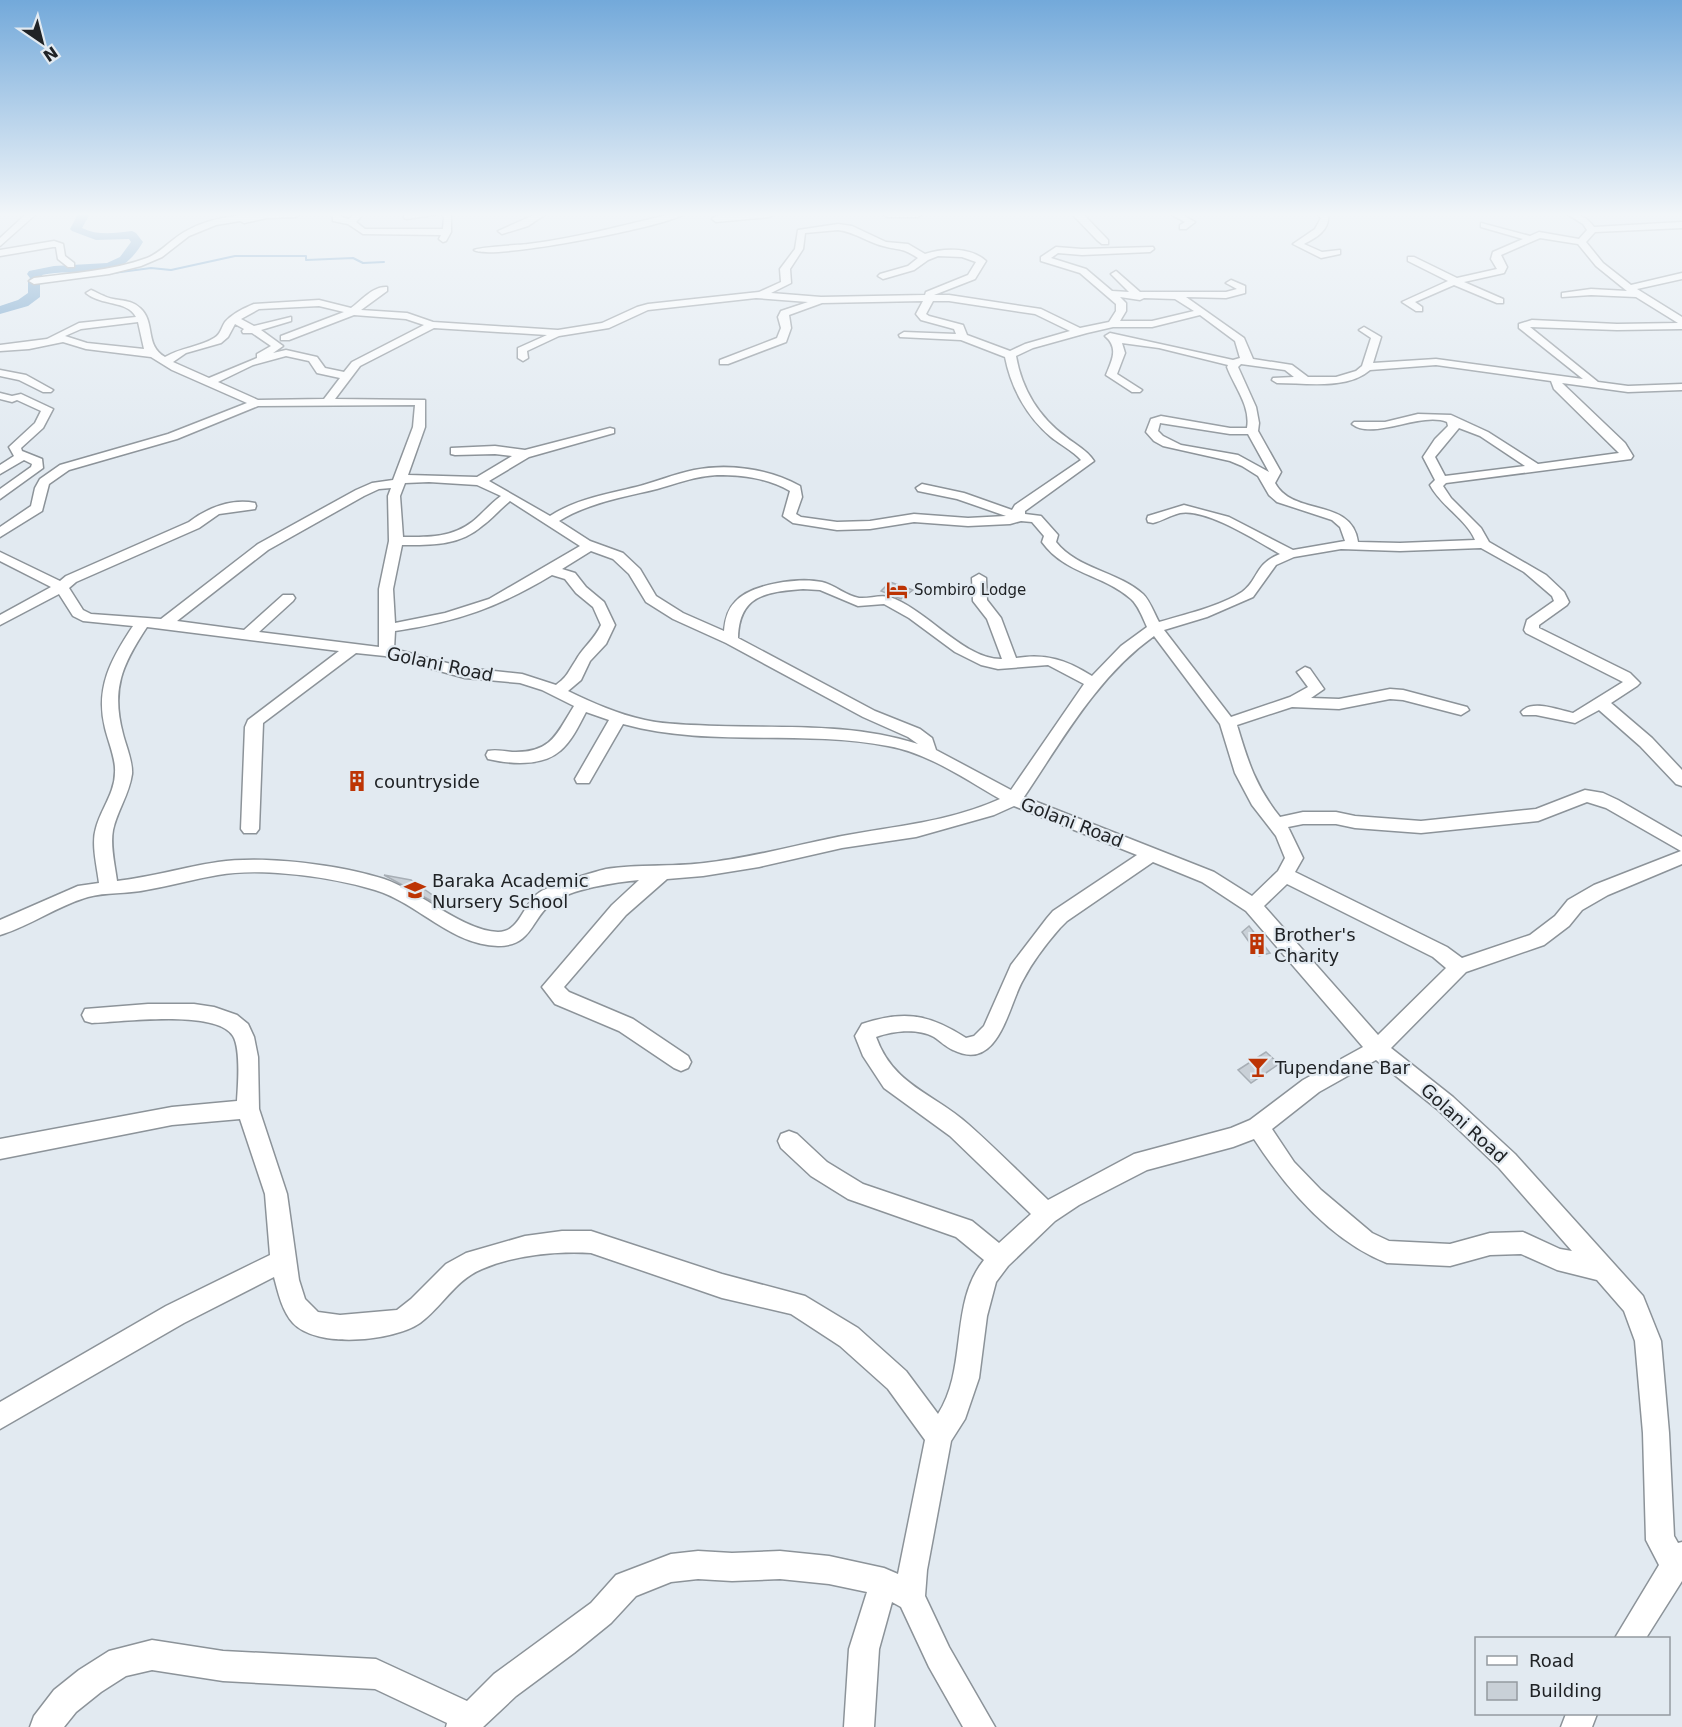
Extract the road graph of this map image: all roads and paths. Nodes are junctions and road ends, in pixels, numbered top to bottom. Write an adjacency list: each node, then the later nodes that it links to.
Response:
1 (1110, 294): 30 (street)
2 (93, 295): 25 (street)
3 (373, 295): 23 (street)
4 (756, 295): 18 (street); 37 (street)
5 (931, 295): 17 (street)
6 (1116, 295): 16 (street)
7 (1137, 295): 16 (street)
8 (1187, 295): 15 (street)
9 (1196, 295): 10 (street)
10 (1219, 295)
11 (1424, 295): 22 (street)
12 (1486, 295): 19 (street)
13 (1640, 295): 28 (street)
14 (337, 296): 21 (street)
15 (1177, 296): 16 (street); 24 (street)
16 (1140, 297)
17 (928, 298): 18 (street); 36 (street); 39 (street)
18 (821, 300): 50 (street)
19 (1500, 301)
20 (305, 303): 21 (street); 26 (street); 27 (street)
21 (329, 303): 23 (street)
22 (1419, 309)
23 (354, 312): 31 (street); 43 (street)
24 (1202, 312): 29 (street); 51 (street)
25 (142, 319): 41 (street); 45 (street)
26 (287, 319): 34 (street); 43 (street)
27 (234, 320): 34 (street); 42 (street)
28 (1682, 321)
29 (1155, 323): 30 (street); 33 (street)
30 (1113, 324): 36 (street)
31 (432, 325): 37 (street); 56 (street)
32 (1682, 326): 61 (street)
33 (1178, 328)
34 (253, 329): 42 (street); 43 (street)
35 (1364, 330): 54 (street)
36 (1078, 332): 46 (street)
37 (558, 333): 47 (street)
38 (904, 335): 39 (street)
39 (962, 337): 46 (street)
40 (300, 339): 43 (street)
41 (50, 341): 44 (street); 45 (street)
42 (217, 341): 49 (street)
43 (281, 344): 48 (street); 52 (street)
44 (0, 348)
45 (152, 354): 49 (street)
46 (1010, 355): 85 (street)
47 (523, 358)
48 (261, 359): 52 (street); 56 (street)
49 (165, 362): 60 (street)
50 (724, 362)
51 (1250, 362): 53 (street); 58 (street)
52 (249, 363): 60 (street)
53 (1234, 363): 64 (street); 71 (street)
54 (1368, 367): 57 (street); 58 (street)
55 (0, 374): 63 (street)
56 (348, 376): 67 (street)
57 (1555, 378): 61 (street); 75 (street)
58 (1304, 379): 59 (street)
59 (1276, 380)
60 (210, 382): 66 (street)
61 (1594, 383): 62 (street)
62 (1682, 387)
63 (47, 390)
64 (1136, 390)
65 (10, 397): 74 (street)
66 (256, 403): 67 (street); 88 (street)
67 (326, 404): 78 (street)
68 (1451, 418): 69 (street); 75 (street); 77 (street)
69 (1358, 424)
70 (610, 431): 73 (street)
71 (1252, 431): 80 (street); 80 (street)
72 (455, 451): 73 (street)
73 (525, 454): 79 (street)
74 (23, 456): 76 (street); 82 (street)
75 (1535, 467): 77 (street)
76 (0, 470)
77 (1442, 480): 90 (street)
78 (398, 481): 79 (street); 89 (street); 101 (street)
79 (480, 481): 83 (street, Golani Road)
80 (1268, 483): 91 (street)
81 (922, 488): 85 (street)
82 (0, 495)
83 (510, 496): 87 (street, Golani Road); 89 (street)
84 (250, 506): 97 (street)
85 (1020, 516): 87 (street); 103 (street)
86 (1154, 519): 93 (street)
87 (549, 522): 92 (street, Golani Road)
88 (0, 533)
89 (396, 542): 102 (street)
90 (1483, 544): 91 (street); 113 (street)
91 (1352, 545): 93 (street)
92 (590, 546): 95 (street); 105 (street, Golani Road)
93 (1291, 554): 103 (street)
94 (0, 555): 97 (street, Golani Road)
95 (552, 570): 102 (street); 111 (street)
96 (979, 578): 108 (street)
97 (61, 587): 99 (street); 100 (street, Golani Road)
98 (288, 597): 104 (street)
99 (0, 621)
100 (142, 623): 101 (street, Golani Road); 131 (street)
101 (164, 624): 104 (street, Golani Road)
102 (388, 628): 107 (street)
103 (1155, 628): 110 (street); 118 (street)
104 (248, 635): 106 (street, Golani Road)
105 (731, 640): 108 (street); 119 (street, Golani Road)
106 (351, 649): 107 (street, Golani Road); 125 (street)
107 (386, 652): 111 (street, Golani Road)
108 (1010, 662): 110 (street)
109 (1305, 672): 112 (street)
110 (1094, 683): 123 (street)
111 (557, 692): 114 (street, Golani Road)
112 (1291, 702): 115 (street); 118 (street)
113 (1600, 702): 116 (street); 122 (street)
114 (583, 704): 117 (street, Golani Road); 120 (street)
115 (1461, 710)
116 (1529, 712)
117 (618, 718): 119 (street, Golani Road); 121 (street)
118 (1228, 723): 124 (street)
119 (929, 753): 123 (street, Golani Road)
120 (494, 755)
121 (583, 778)
122 (1682, 780)
123 (1014, 799): 127 (street, Golani Road); 129 (street)
124 (1275, 824): 126 (street); 130 (street)
125 (250, 829)
126 (1682, 845)
127 (1154, 853): 132 (street, Golani Road); 142 (street)
128 (1682, 857): 134 (street)
129 (662, 873): 131 (street); 137 (street)
130 (1285, 874): 132 (street); 134 (street)
131 (109, 887): 133 (street)
132 (1253, 906): 136 (street, Golani Road)
133 (0, 928)
134 (1459, 967): 136 (street)
135 (92, 1015): 138 (street)
136 (1377, 1049): 139 (street); 145 (street, Golani Road)
137 (681, 1062)
138 (248, 1109): 141 (street); 144 (street)
139 (1258, 1127): 142 (street); 145 (street)
140 (789, 1142): 143 (street)
141 (0, 1149)
142 (1047, 1215): 143 (street)
143 (1000, 1258): 147 (street)
144 (283, 1261): 146 (street); 147 (street)
145 (1603, 1270): 148 (street, Golani Road)
146 (0, 1416)
147 (939, 1437): 150 (street)
148 (1679, 1560): 151 (street)
149 (884, 1582): 150 (street); 152 (street); 154 (street)
150 (911, 1597): 155 (street)
151 (1631, 1637)
152 (465, 1722): 153 (street)
153 (45, 1727)
154 (859, 1727)
155 (980, 1727)

